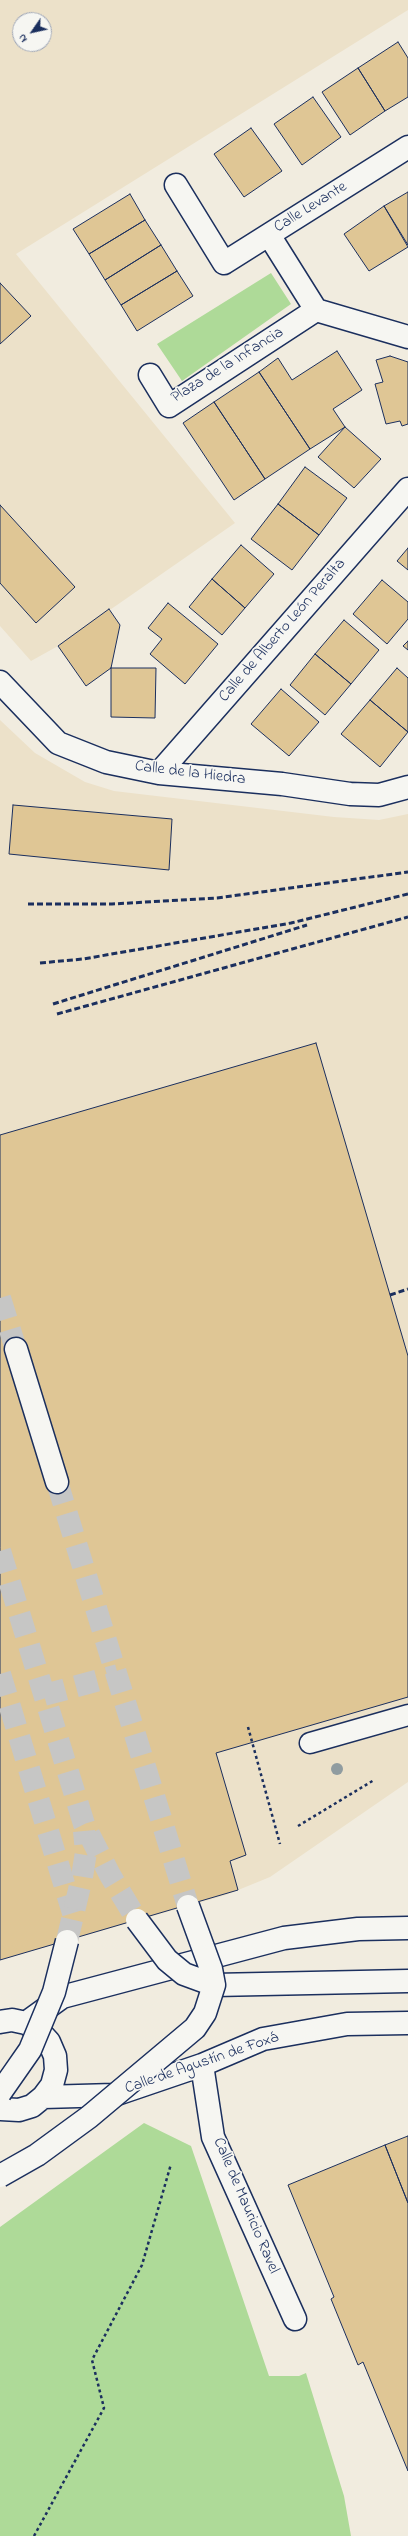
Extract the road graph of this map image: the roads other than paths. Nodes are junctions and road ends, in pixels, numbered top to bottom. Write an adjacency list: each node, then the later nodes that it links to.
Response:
1 (408, 147): 3 (street, Calle Levante)
2 (176, 185): 3 (street)
3 (269, 235): 4 (street, Calle Levante)
4 (316, 310): 5 (street); 6 (street, Plaza de la Infancia)
5 (408, 337)
6 (150, 376)
7 (408, 489): 9 (street, Calle de Alberto León Peralta)
8 (0, 682): 9 (street, Calle de la Hiedra)
9 (159, 773): 10 (street, Calle de la Hiedra)
10 (407, 786)
11 (16, 1349): 12 (street)
12 (57, 1482)
13 (408, 1715): 14 (lane)
14 (310, 1743)
15 (188, 1906): 20 (street, bridge)
16 (137, 1920): 20 (street, bridge)
17 (408, 1928): 22 (street)
18 (67, 1940): 25 (street, bridge)
19 (408, 1981): 20 (street)
20 (214, 1985): 28 (street, bridge)
21 (0, 2022): 22 (street)
22 (26, 2023): 26 (street)
23 (408, 2024): 24 (street, Calle de Agustín de Foxá)
24 (202, 2065): 26 (street, Calle de Agustín de Foxá); 29 (street, Calle de Mauricio Ravel)
25 (0, 2093)
26 (43, 2097): 27 (street)
27 (0, 2109)
28 (0, 2176)
29 (295, 2319)

